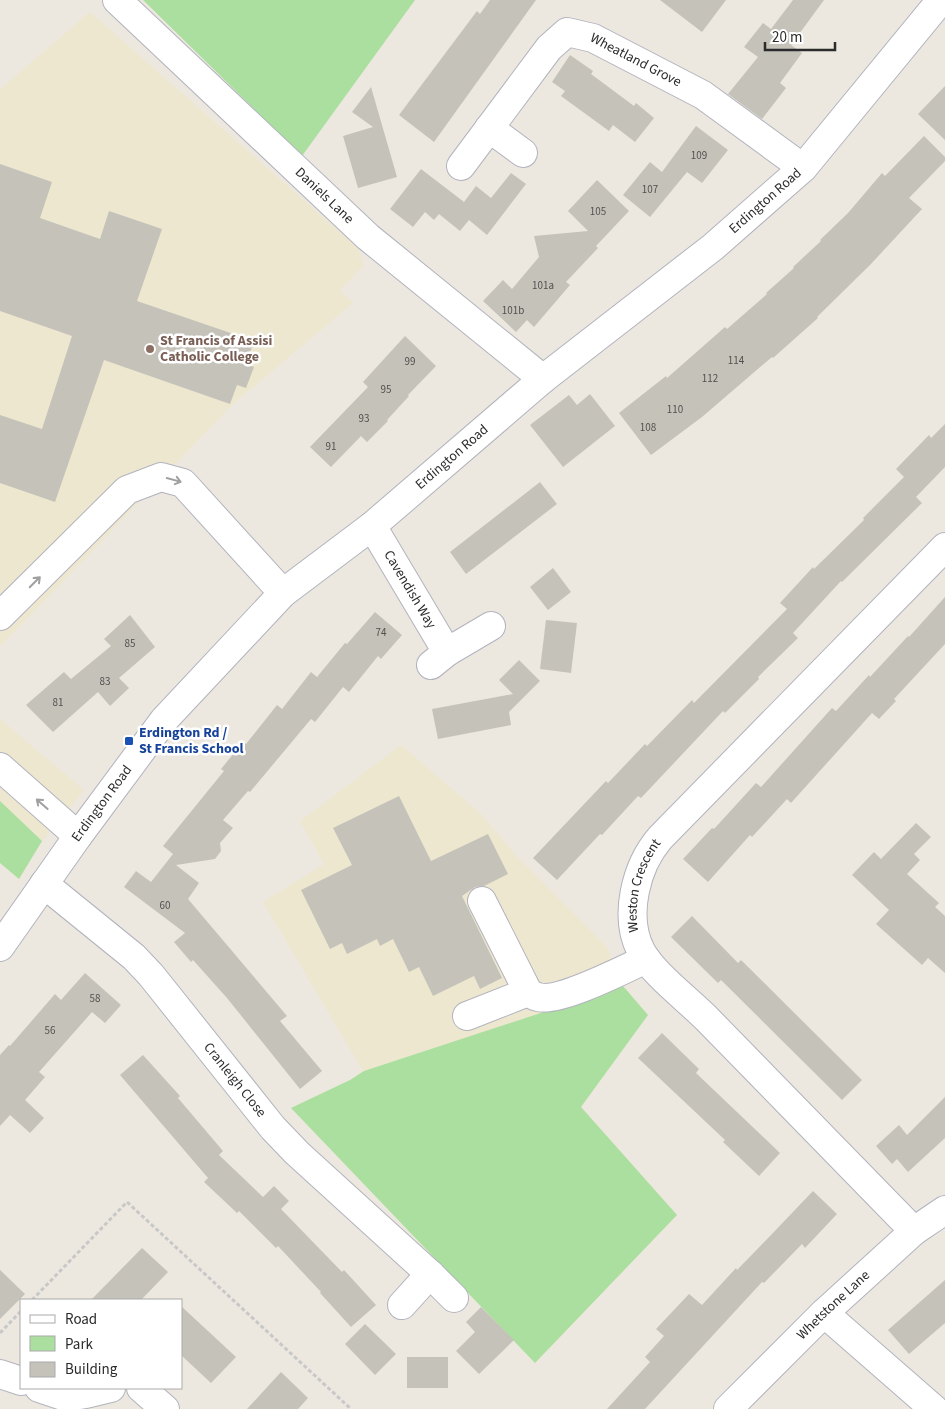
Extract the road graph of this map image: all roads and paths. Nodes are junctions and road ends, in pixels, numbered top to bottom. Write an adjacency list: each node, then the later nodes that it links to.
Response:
1 (117, 0): 7 (street, Daniels Lane)
2 (941, 0): 6 (street, Erdington Road)
3 (489, 128): 4 (street); 5 (street, Wheatland Grove); 6 (street, Wheatland Grove)
4 (523, 153)
5 (461, 166)
6 (803, 168): 7 (street, Erdington Road)
7 (543, 379): 8 (street, Erdington Road)
8 (372, 526): 10 (street, Erdington Road); 12 (street, Cavendish Way)
9 (945, 547): 18 (street, Weston Crescent)
10 (283, 593): 11 (street, one-way to 10); 14 (street, Erdington Road)
11 (0, 616)
12 (491, 626)
13 (0, 767): 14 (street, one-way to 13)
14 (78, 836): 15 (street, Erdington Road)
15 (44, 884): 17 (street, Erdington Road); 23 (street, Cranleigh Close)
16 (482, 900): 19 (street)
17 (0, 947)
18 (646, 960): 19 (street); 22 (street, Weston Crescent)
19 (528, 992): 20 (street)
20 (467, 1016)
21 (945, 1210): 22 (street, Whetstone Lane)
22 (914, 1231): 28 (street, Whetstone Lane)
23 (430, 1274): 24 (street, Cranleigh Close); 26 (street)
24 (454, 1298)
25 (33, 1299): 36 (path)
26 (402, 1305)
27 (20, 1312): 29 (path)
28 (824, 1314): 37 (street, Whetstone Lane); 38 (street)
29 (0, 1333)
30 (0, 1374): 31 (street)
31 (20, 1381)
32 (42, 1389): 33 (street)
33 (107, 1389)
34 (142, 1389): 35 (street)
35 (165, 1409)
36 (351, 1409)
37 (728, 1409)
38 (934, 1409)

